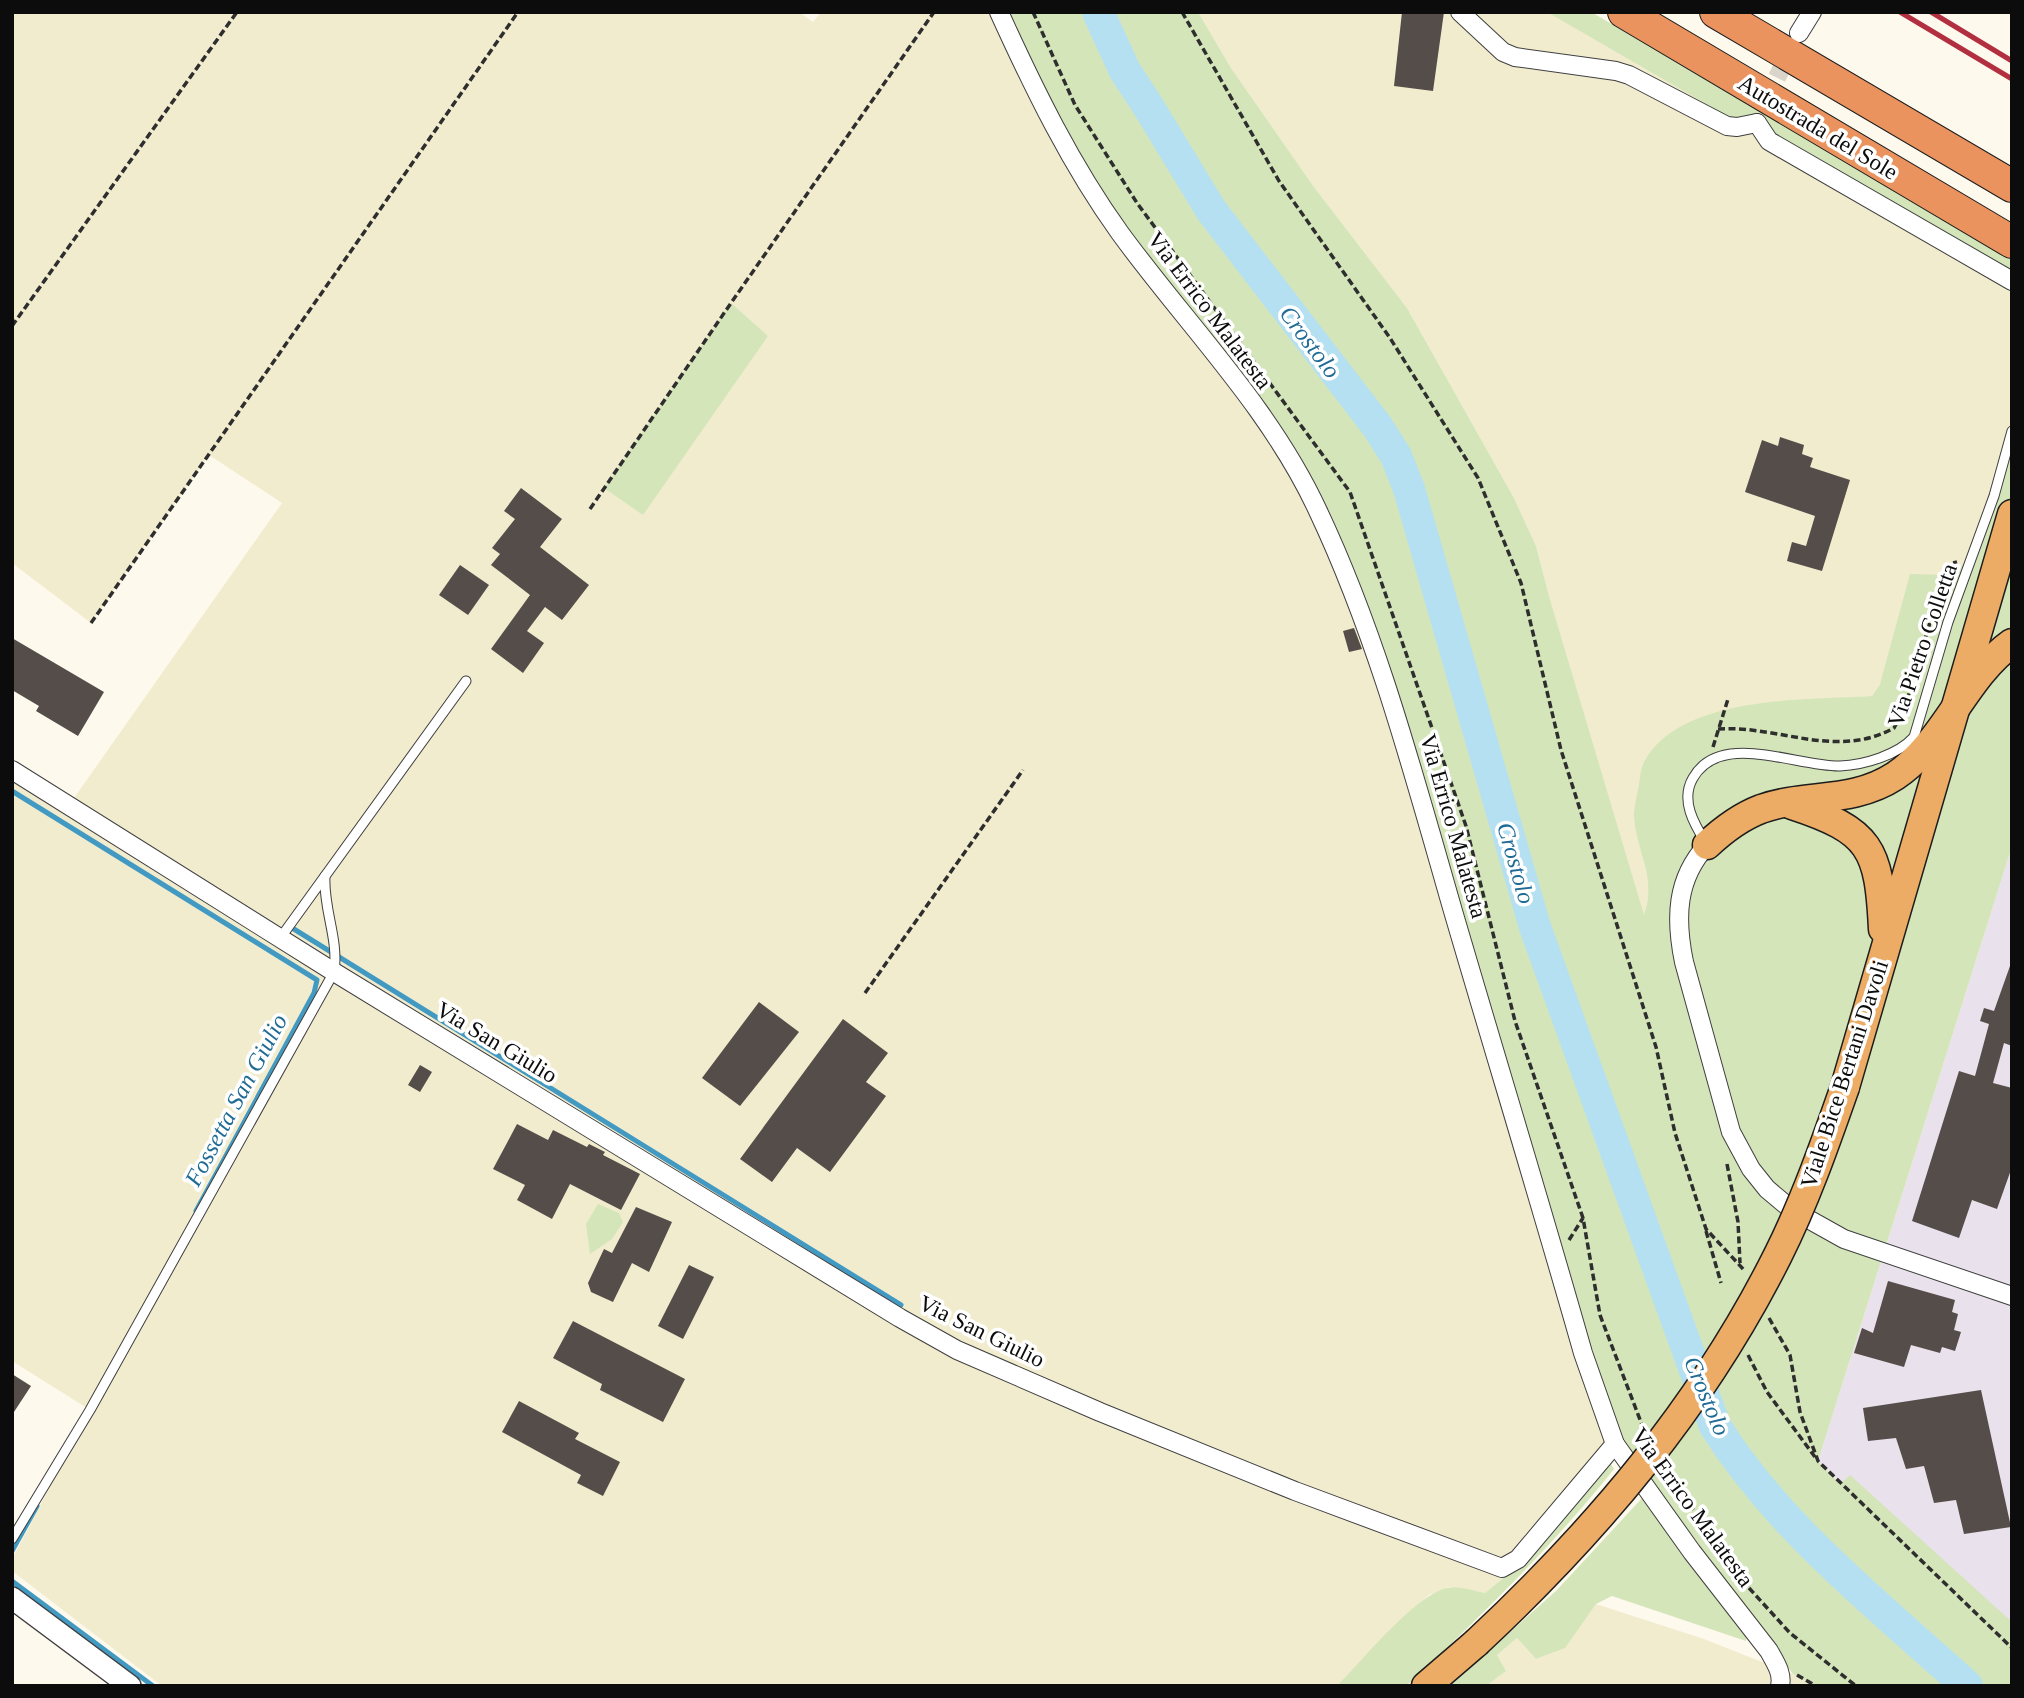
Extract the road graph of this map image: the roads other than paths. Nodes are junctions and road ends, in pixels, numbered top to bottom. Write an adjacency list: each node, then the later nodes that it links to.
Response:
1 (999, 12): 23 (street, Via Errico Malatesta)
2 (1461, 12): 9 (street)
3 (1624, 12): 8 (highway, Autostrada del Sole)
4 (1716, 12): 7 (highway, Autostrada del Sole)
5 (1812, 12): 6 (street)
6 (1799, 33)
7 (2012, 186)
8 (2012, 242)
9 (2012, 281)
10 (2012, 431): 17 (lane, Via Pietro Colletta)
11 (2012, 516): 14 (highway, Viale Bice Bertani Davoli)
12 (2012, 643): 14 (highway)
13 (466, 681): 18 (lane)
14 (1958, 705): 16 (highway); 20 (highway, Viale Bice Bertani Davoli)
15 (12, 770): 19 (street, Via San Giulio)
16 (1786, 803): 17 (highway); 20 (highway)
17 (1707, 845): 22 (street)
18 (325, 876): 19 (lane); 21 (lane)
19 (281, 937): 21 (street, Via San Giulio)
20 (1884, 953): 27 (highway, Viale Bice Bertani Davoli, bridge)
21 (334, 972): 23 (street, Via San Giulio); 24 (lane)
22 (2012, 1296)
23 (1615, 1444): 28 (street, Via Errico Malatesta)
24 (12, 1539)
25 (12, 1598): 26 (street)
26 (130, 1686)
27 (1426, 1686)
28 (1780, 1686)

